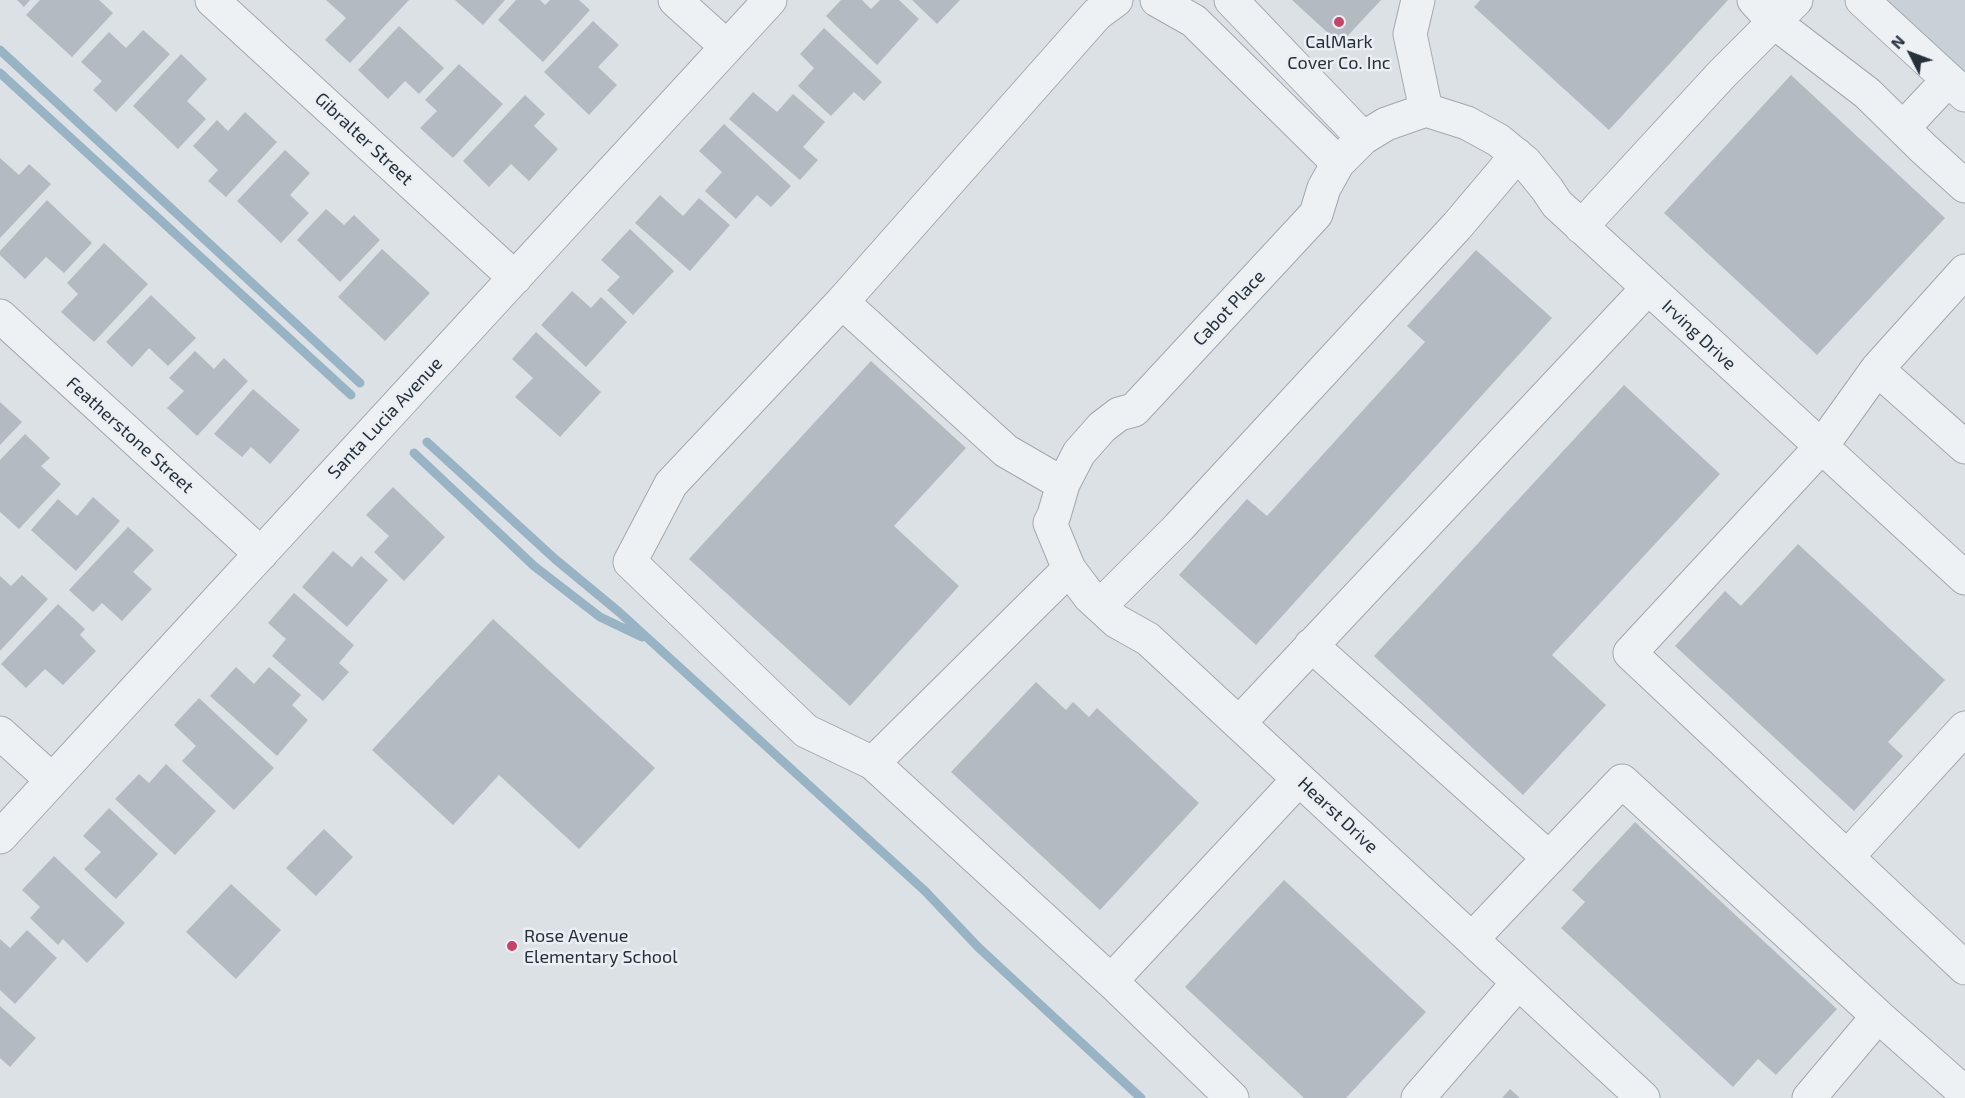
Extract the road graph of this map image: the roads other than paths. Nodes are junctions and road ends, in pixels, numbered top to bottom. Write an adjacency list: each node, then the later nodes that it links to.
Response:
1 (212, 0): 20 (street, Gibralter Street)
2 (675, 0): 10 (street)
3 (770, 0): 10 (street, Santa Lucia Avenue)
4 (1116, 0): 22 (street)
5 (1157, 0): 16 (street)
6 (1231, 0): 14 (street)
7 (1418, 0): 12 (street)
8 (1862, 0): 11 (street)
9 (1775, 7): 13 (street); 18 (street)
10 (727, 47): 20 (street, Santa Lucia Avenue)
11 (1957, 88): 13 (street)
12 (1426, 110): 14 (street, Cabot Place); 15 (street, Irving Drive)
13 (1903, 128): 17 (street)
14 (1363, 138): 16 (street, Cabot Place)
15 (1517, 155): 18 (street, Irving Drive); 32 (street)
16 (1338, 163): 27 (street, Cabot Place)
17 (1965, 186)
18 (1581, 227): 21 (street, Irving Drive)
19 (1965, 271): 24 (street)
20 (515, 278): 29 (street, Santa Lucia Avenue)
21 (1648, 288): 25 (street, Irving Drive); 33 (street)
22 (842, 302): 27 (street); 37 (street)
23 (0, 316): 29 (street, Featherstone Street)
24 (1877, 369): 25 (street); 26 (street)
25 (1821, 447): 30 (street, Irving Drive); 41 (street)
26 (1965, 447)
27 (1063, 484): 28 (street, Cabot Place)
28 (1050, 524): 31 (street, Hearst Drive)
29 (261, 554): 39 (street, Santa Lucia Avenue)
30 (1960, 565)
31 (1069, 569): 32 (street, Hearst Drive); 37 (street)
32 (1100, 606): 34 (street, Hearst Drive)
33 (1311, 645): 34 (street); 42 (street)
34 (1239, 723): 38 (street, Hearst Drive)
35 (1965, 728): 41 (street)
36 (0, 733): 39 (street)
37 (873, 763): 45 (street)
38 (1299, 779): 43 (street, Hearst Drive); 45 (street)
39 (52, 780): 40 (street, Santa Lucia Avenue)
40 (0, 837)
41 (1847, 857): 44 (street)
42 (1549, 858): 43 (street); 47 (street)
43 (1472, 939): 46 (street, Hearst Drive)
44 (1965, 968)
45 (1112, 981): 49 (street)
46 (1518, 983): 50 (street); 51 (street, Hearst Drive)
47 (1878, 1016): 48 (street); 52 (street)
48 (1965, 1093)
49 (1232, 1098)
50 (1418, 1098)
51 (1643, 1098)
52 (1809, 1098)

